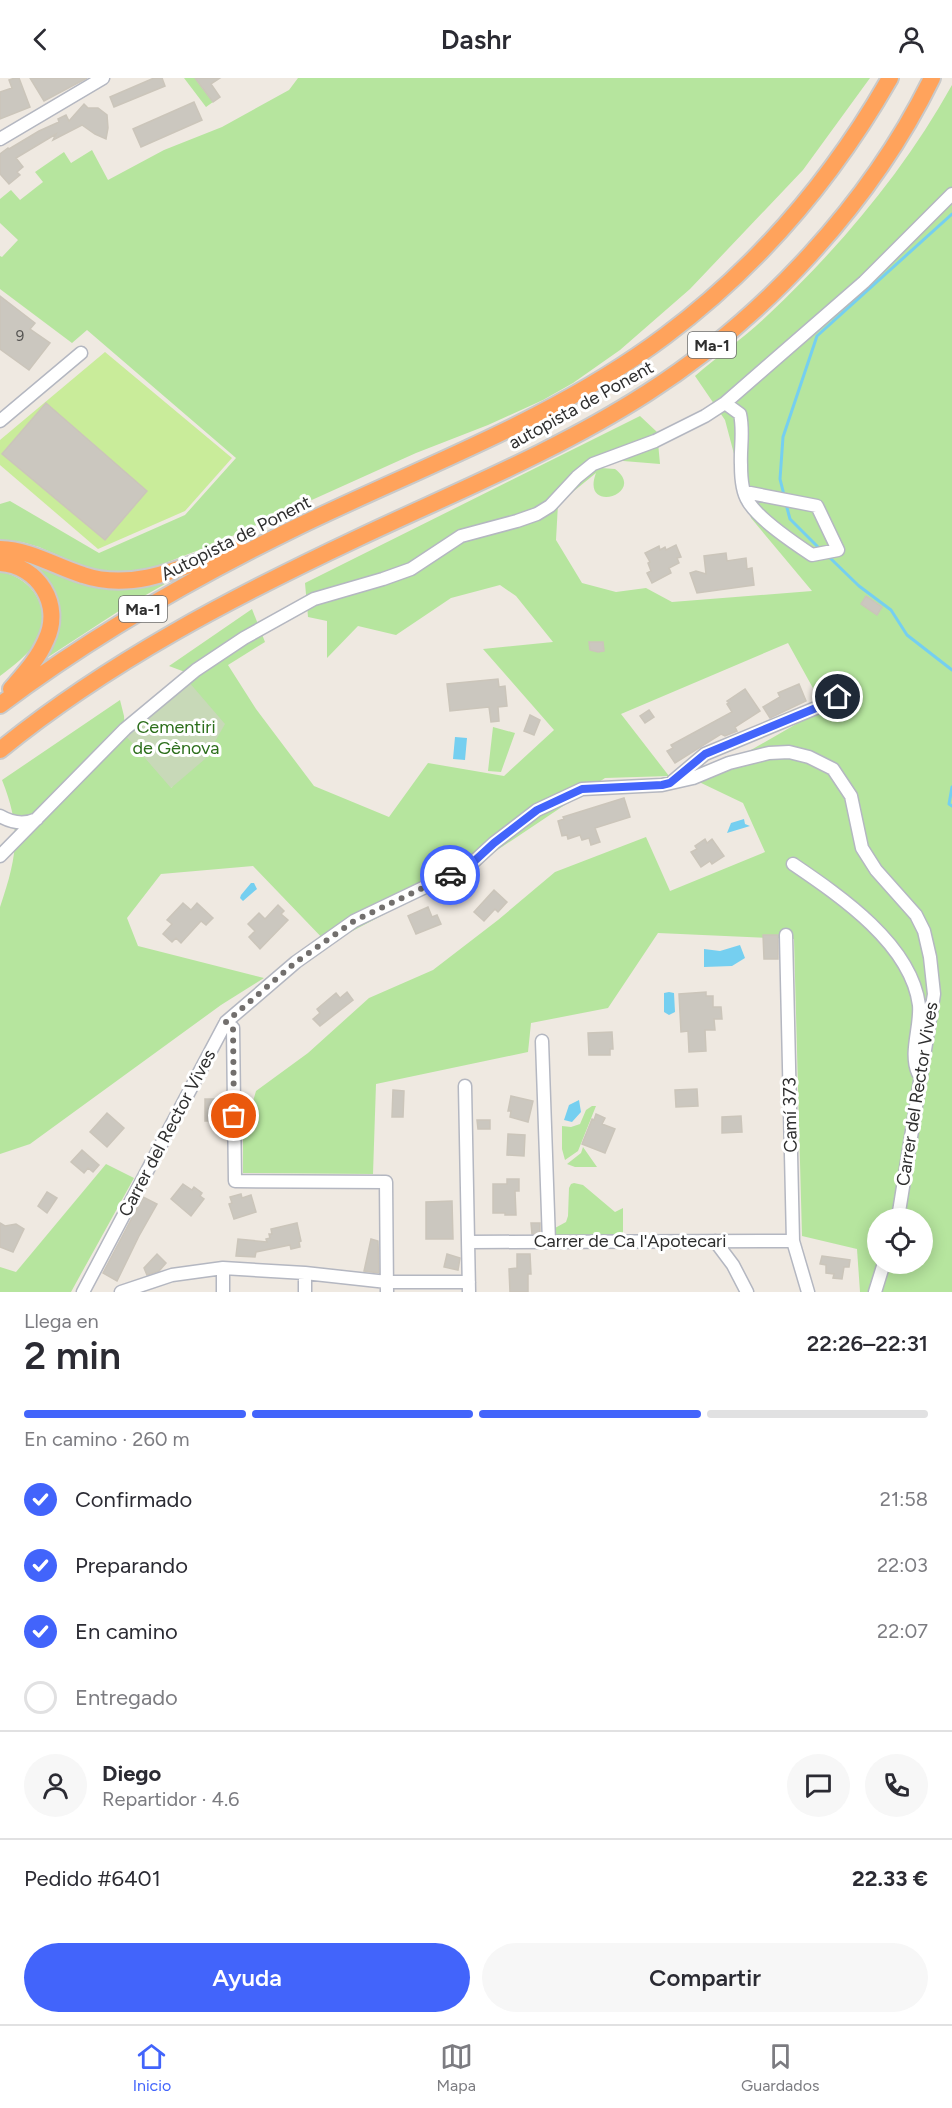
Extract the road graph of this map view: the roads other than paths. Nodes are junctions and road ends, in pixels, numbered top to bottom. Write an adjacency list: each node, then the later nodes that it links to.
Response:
1 (103, 78): 4 (street)
2 (890, 78): 9 (highway, autopista de Ponent / Ma-1)
3 (932, 78): 16 (highway, autopista de Ponent / Ma-1)
4 (0, 139)
5 (952, 194): 7 (street)
6 (81, 353): 8 (street)
7 (725, 403): 10 (street); 19 (street)
8 (0, 421)
9 (471, 447): 11 (highway, Autopista de Ponent / Ma-1)
10 (745, 492): 10 (street)
11 (296, 528): 12 (highway); 15 (highway, Autopista de Ponent / Ma-1)
12 (0, 549)
13 (0, 563): 15 (highway)
14 (838, 697): 17 (street)
15 (0, 703)
16 (3, 747)
17 (670, 783): 23 (street, Carrer del Rector Vives); 25 (street, Carrer del Rector Vives)
18 (0, 816): 19 (street)
19 (38, 819): 20 (street)
20 (0, 856)
21 (793, 864): 25 (street)
22 (786, 935): 29 (street, Camí 373)
23 (226, 1022): 32 (street, Carrer del Rector Vives); 36 (street)
24 (542, 1041): 31 (street)
25 (920, 1077): 27 (street, Carrer del Rector Vives)
26 (465, 1086): 30 (street)
27 (900, 1208)
28 (715, 1241): 29 (street, Carrer de Ca l'Apotecari); 31 (street, Carrer de Ca l'Apotecari); 43 (street)
29 (793, 1241): 44 (street, Camí 373)
30 (468, 1242): 31 (street, Carrer de Ca l'Apotecari); 37 (street)
31 (549, 1242)
32 (99, 1260): 38 (street, Carrer del Rector Vives); 39 (street)
33 (223, 1268): 34 (street); 40 (street); 41 (street)
34 (305, 1273): 36 (street); 42 (street)
35 (881, 1274): 45 (street)
36 (387, 1287): 37 (street)
37 (469, 1287)
38 (83, 1292)
39 (91, 1292)
40 (121, 1292)
41 (223, 1292)
42 (305, 1292)
43 (747, 1292)
44 (808, 1292)
45 (875, 1292)

